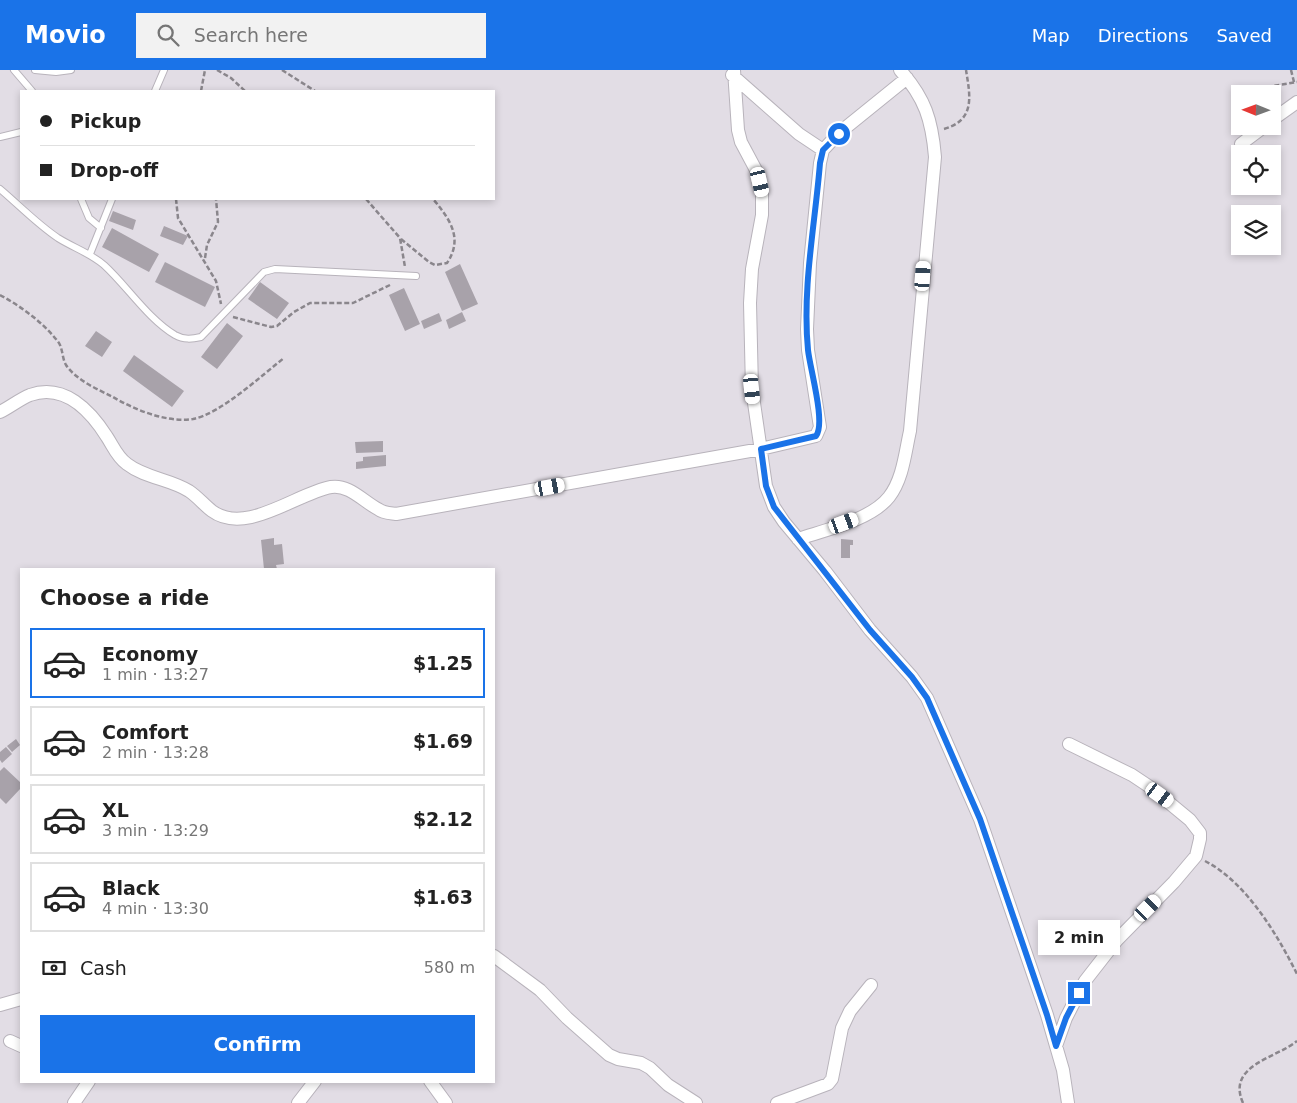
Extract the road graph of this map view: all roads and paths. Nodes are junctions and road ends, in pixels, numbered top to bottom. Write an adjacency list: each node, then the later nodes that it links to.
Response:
1 (14, 70): 14 (lane)
2 (35, 70): 3 (lane)
3 (71, 70)
4 (164, 70): 15 (lane)
5 (205, 70): 16 (path)
6 (217, 70): 17 (path)
7 (282, 70): 18 (path)
8 (966, 70): 22 (path)
9 (1291, 70): 12 (path)
10 (732, 73): 26 (street); 44 (street)
11 (904, 74): 22 (street); 26 (street)
12 (1296, 82): 13 (path)
13 (1281, 86)
14 (31, 90)
15 (155, 90)
16 (201, 90)
17 (244, 90)
18 (313, 90)
19 (1297, 102): 20 (street)
20 (1281, 114)
21 (20, 132): 24 (lane)
22 (933, 132): 45 (street)
23 (1253, 135): 25 (street)
24 (0, 138)
25 (1241, 144)
26 (823, 150): 44 (street)
27 (0, 188): 36 (lane)
28 (81, 200): 34 (lane)
29 (112, 200): 34 (lane)
30 (176, 200): 37 (path)
31 (216, 200): 37 (path)
32 (367, 200): 35 (path)
33 (434, 200): 35 (path)
34 (101, 228): 36 (lane)
35 (400, 238): 38 (path)
36 (90, 254): 41 (lane)
37 (205, 260): 41 (path)
38 (406, 276): 39 (lane); 41 (path); 41 (lane)
39 (416, 276)
40 (0, 295): 42 (path)
41 (224, 315)
42 (284, 358)
43 (0, 412): 44 (street)
44 (761, 449): 45 (street)
45 (798, 539): 54 (street)
46 (1069, 744): 47 (street)
47 (1196, 856): 49 (path); 54 (street)
48 (495, 957): 61 (street)
49 (1297, 974)
50 (871, 986): 62 (street)
51 (20, 999): 52 (street)
52 (0, 1004)
53 (1297, 1041): 64 (path)
54 (1056, 1046): 63 (street)
55 (88, 1083): 58 (street)
56 (313, 1083): 59 (street)
57 (431, 1083): 60 (street)
58 (74, 1103)
59 (298, 1103)
60 (446, 1103)
61 (696, 1103)
62 (777, 1103)
63 (1068, 1103)
64 (1243, 1103)

